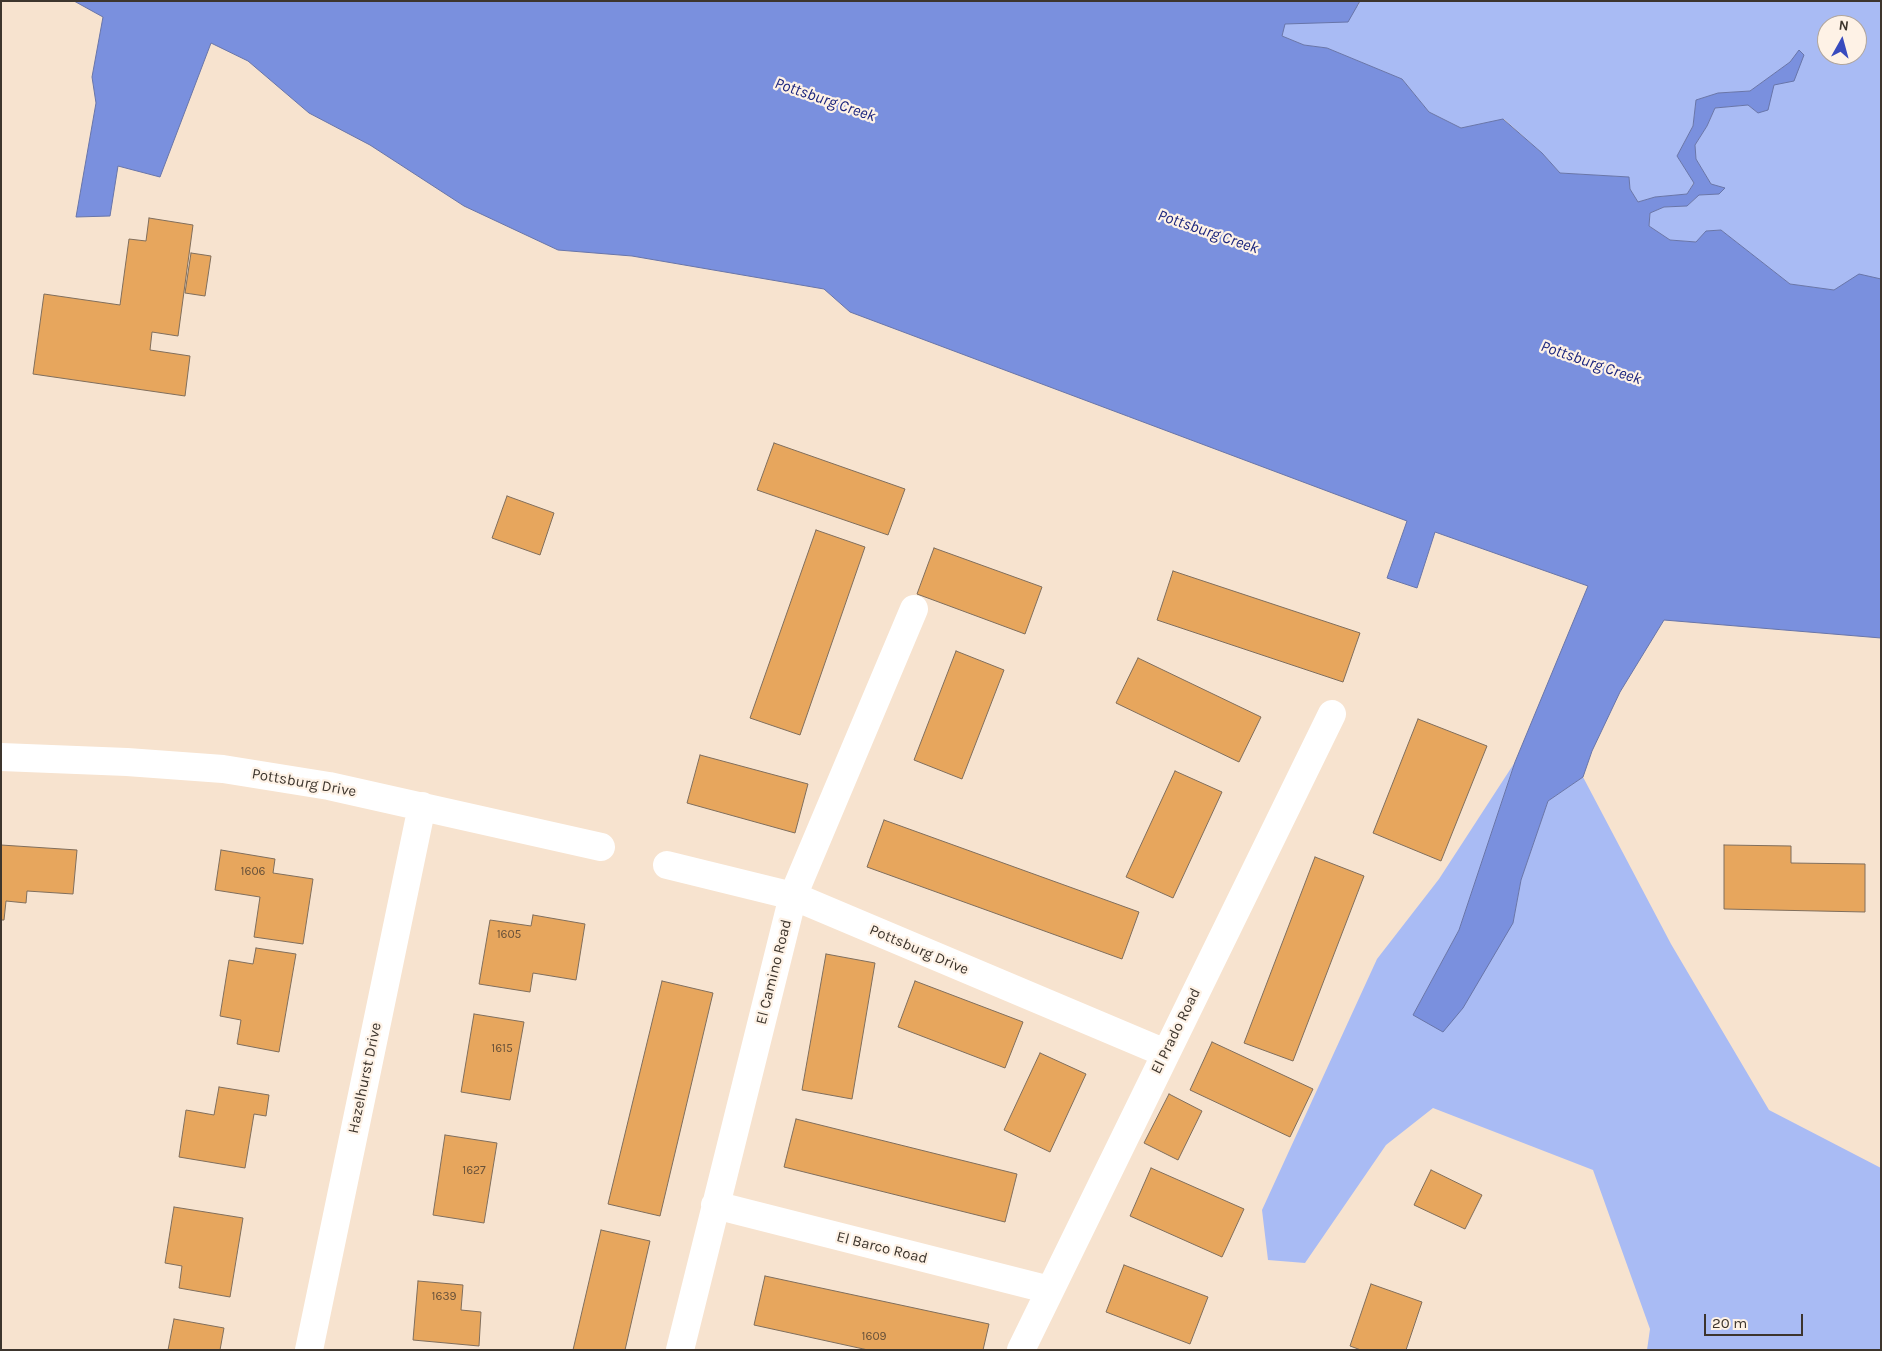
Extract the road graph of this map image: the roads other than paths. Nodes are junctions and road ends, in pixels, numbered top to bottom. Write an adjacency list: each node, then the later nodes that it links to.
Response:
1 (914, 609): 7 (street, El Camino Road)
2 (1332, 714): 8 (street, El Prado Road)
3 (1, 757): 4 (street, Pottsburg Drive)
4 (422, 806): 5 (street, Pottsburg Drive); 11 (street, Hazelhurst Drive)
5 (601, 847)
6 (667, 865): 7 (street, Pottsburg Drive)
7 (793, 896): 8 (street, Pottsburg Drive); 9 (street, El Camino Road)
8 (1165, 1053): 10 (street, El Prado Road)
9 (715, 1205): 10 (street, El Barco Road); 12 (street, El Camino Road)
10 (1050, 1290): 13 (street, El Prado Road)
11 (309, 1350)
12 (680, 1350)
13 (1022, 1350)

